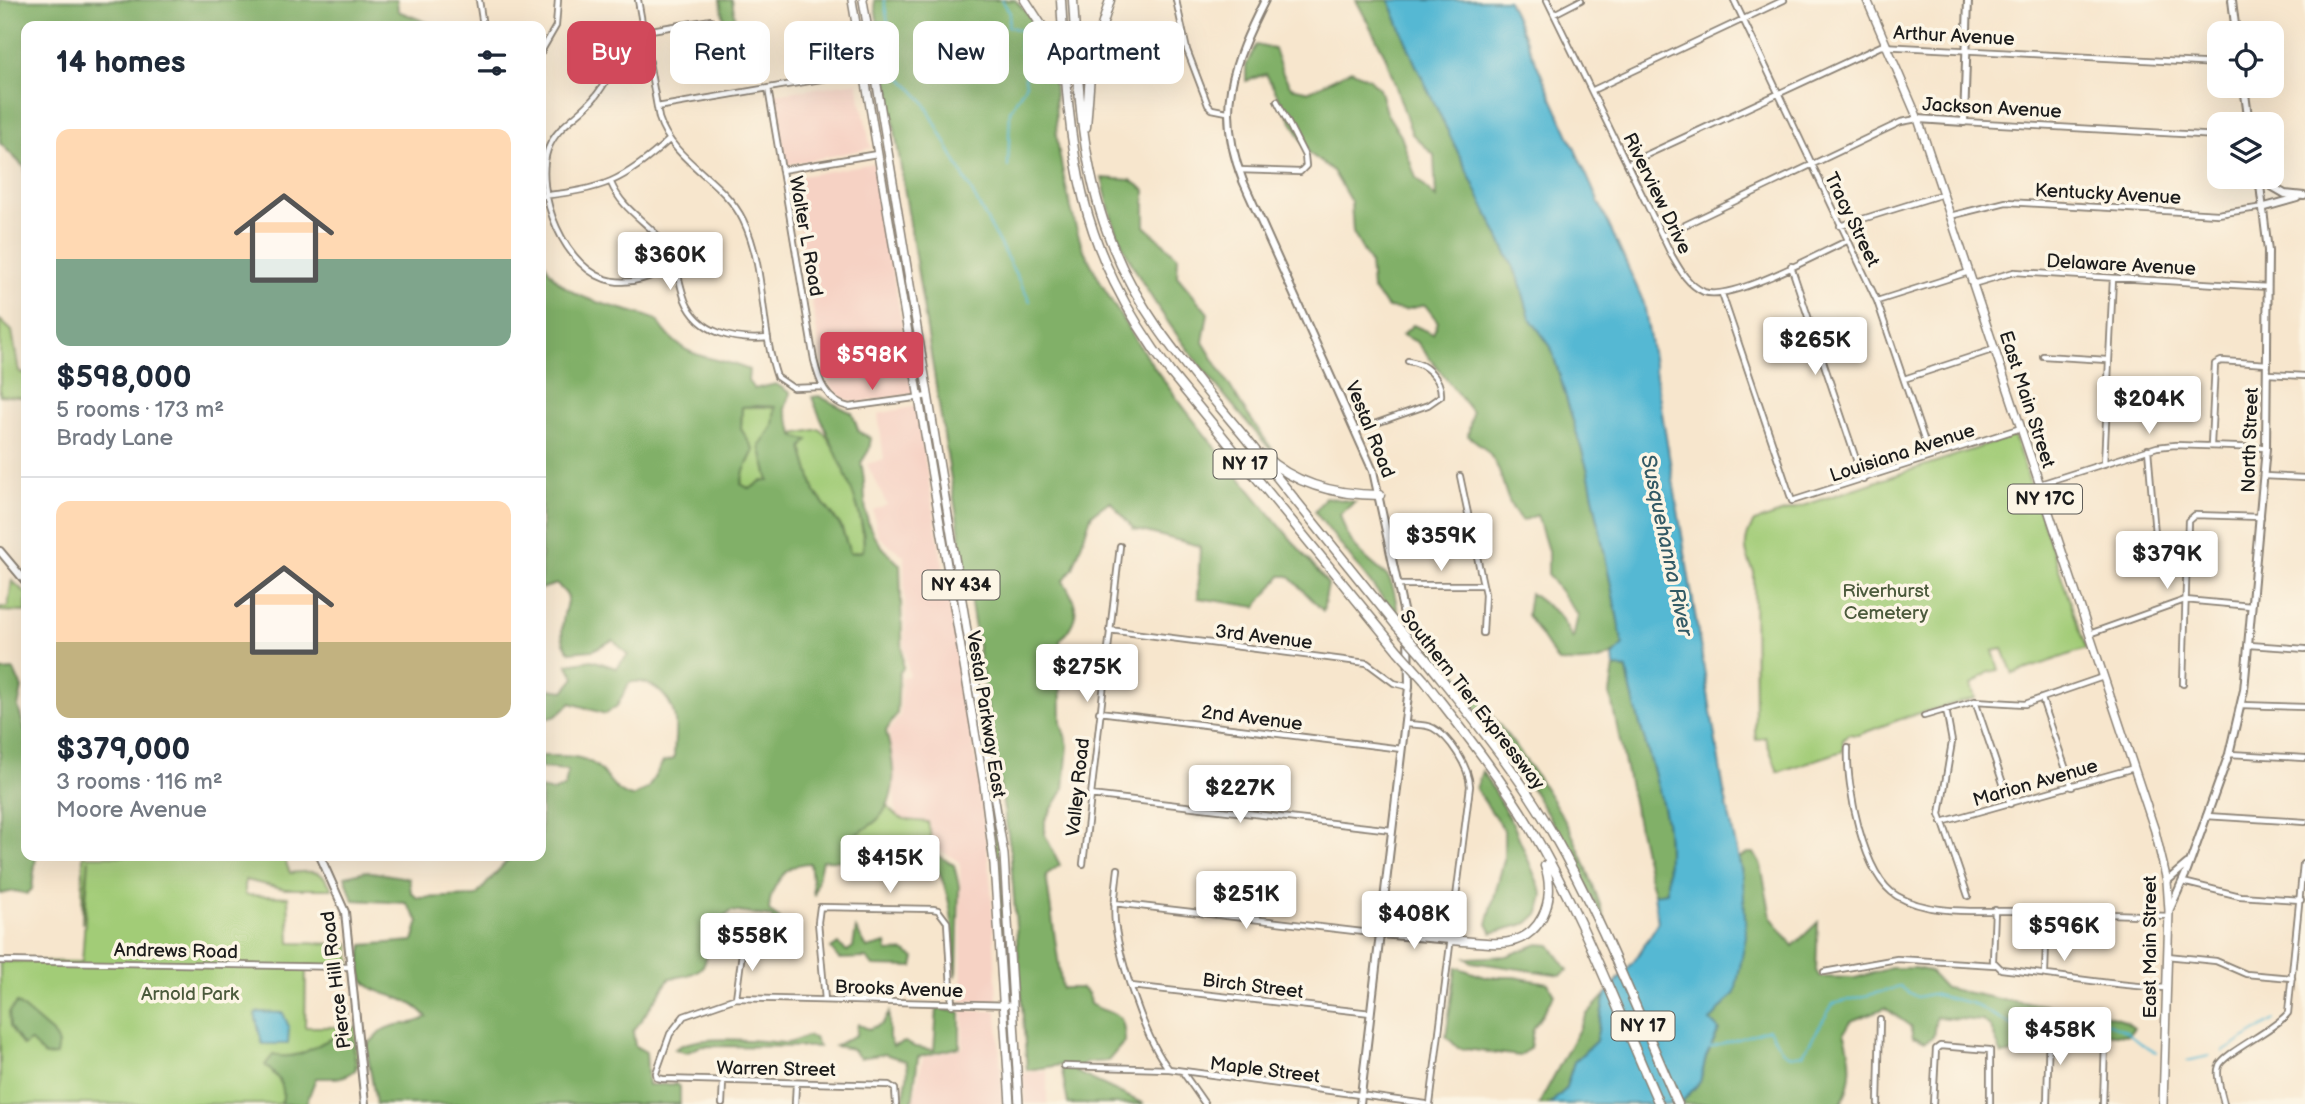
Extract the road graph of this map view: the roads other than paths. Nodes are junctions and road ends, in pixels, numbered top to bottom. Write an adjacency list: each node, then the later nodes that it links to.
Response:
1 (479, 0): 22 (street)
2 (558, 0): 28 (street)
3 (638, 0): 23 (street)
4 (852, 0): 24 (main road, Vestal Parkway East / NY 434)
5 (863, 0): 25 (main road, Vestal Parkway East / NY 434)
6 (1025, 0): 40 (highway)
7 (1060, 0): 40 (highway, Southern Tier Expressway / NY 17)
8 (1073, 0): 51 (highway, Southern Tier Expressway / NY 17)
9 (1110, 0): 51 (highway)
10 (1176, 0): 43 (street)
11 (1265, 0): 43 (street, Vestal Road)
12 (1548, 0): 19 (street, Riverview Drive)
13 (1581, 0): 19 (street)
14 (1734, 0): 20 (street, Tracy Street)
15 (1784, 0): 20 (street)
16 (1867, 0): 29 (main road, East Main Street / NY 17C)
17 (1968, 0): 30 (street)
18 (2232, 0): 26 (street)
19 (1554, 14): 38 (street, Riverview Drive)
20 (1744, 19): 38 (street); 39 (street, Tracy Street)
21 (711, 20): 27 (street)
22 (482, 21)
23 (643, 21)
24 (856, 21)
25 (866, 21)
26 (2235, 21)
27 (656, 29)
28 (546, 43)
29 (1889, 46): 30 (street, Arthur Avenue); 39 (street, Arthur Avenue); 44 (main road, East Main Street / NY 17C)
30 (1966, 50): 31 (street, Arthur Avenue); 45 (street)
31 (2207, 63)
32 (604, 84): 49 (street)
33 (653, 84): 42 (street)
34 (795, 84): 37 (street)
35 (866, 84): 48 (main road, Vestal Parkway East / NY 434)
36 (876, 84): 85 (main road, Vestal Parkway East / NY 434)
37 (768, 89): 42 (street); 53 (street, Walter L Road)
38 (1593, 90): 50 (street, Riverview Drive)
39 (1778, 93): 50 (street, Arthur Avenue); 52 (street, Tracy Street)
40 (1066, 95): 138 (highway, Southern Tier Expressway / NY 17, bridge)
41 (1277, 101): 54 (street)
42 (657, 107): 47 (street)
43 (1227, 111): 54 (street, Vestal Road)
44 (1918, 119): 45 (street, Jackson Avenue); 52 (street, Jackson Avenue); 58 (main road, East Main Street / NY 17C)
45 (1964, 122): 46 (street, Jackson Avenue)
46 (2207, 135)
47 (669, 140): 55 (street); 75 (street)
48 (878, 154): 53 (street); 86 (main road, Vestal Parkway East / NY 434)
49 (546, 158)
50 (1629, 163): 65 (street, Riverview Drive)
51 (1087, 165): 89 (highway, Southern Tier Expressway / NY 17)
52 (1812, 165): 64 (street, Tracy Street); 65 (street, Jackson Avenue)
53 (782, 170): 84 (street, Walter L Road)
54 (1238, 170): 88 (street, Vestal Road)
55 (611, 183): 59 (street); 67 (street)
56 (2261, 189): 62 (street, North Street)
57 (2277, 189): 60 (street)
58 (1943, 194): 63 (main road, East Main Street / NY 17C); 64 (street)
59 (546, 195)
60 (2304, 196): 62 (street)
61 (546, 200): 67 (street)
62 (2265, 207): 63 (street, Kentucky Avenue); 72 (street, North Street)
63 (1950, 216): 69 (main road, East Main Street / NY 17C)
64 (1840, 226): 66 (street, Tracy Street)
65 (1662, 236): 73 (street, Riverview Drive)
66 (1847, 241): 68 (street); 74 (street, Tracy Street)
67 (675, 266): 75 (street)
68 (1791, 266): 73 (street); 98 (street)
69 (1969, 272): 71 (main road, East Main Street / NY 17C); 74 (street)
70 (2113, 278): 71 (street, Delaware Avenue); 72 (street, Delaware Avenue); 78 (street)
71 (1973, 284): 76 (main road, East Main Street / NY 17C)
72 (2269, 288): 80 (street, North Street)
73 (1722, 294): 98 (street, Louisiana Avenue)
74 (1877, 301): 83 (street, Tracy Street)
75 (768, 338): 84 (street)
76 (1994, 349): 83 (street); 87 (main road, East Main Street / NY 17C)
77 (2043, 356): 78 (street)
78 (2107, 360): 94 (street)
79 (1408, 361): 88 (street)
80 (2268, 364): 81 (street, North Street); 90 (street)
81 (2268, 374): 82 (street); 91 (street, North Street)
82 (2305, 376)
83 (1904, 379): 93 (street, Tracy Street)
84 (823, 387): 86 (street)
85 (929, 396): 86 (street); 168 (main road, Vestal Parkway East / NY 434)
86 (919, 397): 167 (main road, Vestal Parkway East / NY 434)
87 (2021, 428): 93 (street, Louisiana Avenue); 99 (main road, East Main Street / NY 17C)
88 (1357, 430): 100 (street, Vestal Road)
89 (1243, 436): 100 (highway); 190 (highway, Southern Tier Expressway / NY 17, bridge)
90 (2211, 445): 91 (street); 92 (street)
91 (2266, 448): 96 (street, North Street)
92 (2148, 449): 94 (street); 104 (street)
93 (1930, 457): 98 (street, Louisiana Avenue)
94 (2104, 464): 99 (street)
95 (1460, 476): 107 (street)
96 (2264, 476): 97 (street); 101 (street, North Street)
97 (2305, 478)
98 (1863, 480)
99 (2039, 484): 112 (main road, East Main Street / NY 17C)
100 (1380, 495): 106 (street, Vestal Road)
101 (2261, 517): 108 (street); 109 (street, North Street)
102 (1120, 546): 110 (street, Valley Road)
103 (0, 551): 105 (street)
104 (2157, 558)
105 (21, 576)
106 (1399, 585): 107 (street); 117 (street, Vestal Road)
107 (1483, 585): 111 (street)
108 (2185, 600): 109 (street); 112 (street); 116 (street)
109 (2252, 606): 113 (street, North Street)
110 (1109, 629): 117 (street, 3rd Avenue); 123 (street, Valley Road)
111 (1483, 633)
112 (2089, 634): 115 (main road, East Main Street / NY 17C)
113 (2249, 645): 114 (street); 120 (street, North Street)
114 (2305, 649)
115 (2104, 677): 118 (street); 130 (main road, East Main Street / NY 17C)
116 (2183, 684)
117 (1409, 687): 125 (street, Vestal Road)
118 (2042, 699): 119 (street); 131 (street)
119 (1975, 701): 122 (street); 133 (street)
120 (2242, 705): 121 (street); 128 (street, North Street)
121 (2305, 707)
122 (1946, 709): 124 (street); 135 (street)
123 (1099, 712): 127 (street, 2nd Avenue); 132 (street, Valley Road)
124 (1924, 716)
125 (1405, 724): 127 (street, Vestal Road); 153 (street)
126 (1847, 748): 149 (street)
127 (1402, 749): 137 (street, Vestal Road)
128 (2229, 754): 129 (street); 134 (street, North Street)
129 (2305, 758)
130 (2134, 768): 131 (street, Marion Avenue); 144 (main road, East Main Street / NY 17C)
131 (2072, 787): 133 (street, Marion Avenue)
132 (1090, 795): 137 (street); 141 (street, Valley Road)
133 (2010, 804): 135 (street, Marion Avenue)
134 (2206, 816): 136 (street); 140 (street, North Street)
135 (1942, 822): 146 (street)
136 (2305, 822)
137 (1392, 830): 152 (street, Vestal Road)
138 (1532, 830): 153 (highway); 189 (highway, Southern Tier Expressway / NY 17)
139 (322, 861): 158 (street, Pierce Hill Road)
140 (2188, 862): 144 (street, North Street); 145 (street, North Street)
141 (1083, 864)
142 (2304, 864): 147 (street)
143 (1118, 869): 148 (street)
144 (2167, 881): 151 (main road, East Main Street / NY 17C)
145 (2183, 882): 147 (street); 151 (street, North Street)
146 (1968, 896)
147 (2301, 900): 161 (street)
148 (1114, 903): 152 (street); 162 (street)
149 (1995, 910): 150 (street); 157 (street)
150 (2047, 912): 151 (street); 160 (street)
151 (2169, 913): 155 (main road, East Main Street / NY 17C)
152 (1380, 934): 153 (street); 169 (street, Vestal Road)
153 (1451, 940): 188 (street)
154 (743, 945): 164 (street)
155 (2167, 956): 161 (street); 163 (main road, East Main Street / NY 17C)
156 (0, 961): 158 (street, Andrews Road)
157 (1996, 965): 159 (street); 160 (street)
158 (351, 967): 180 (street, Pierce Hill Road)
159 (1824, 972)
160 (2045, 973): 163 (street)
161 (2292, 978): 197 (street)
162 (1131, 986): 169 (street, Birch Street); 174 (street)
163 (2167, 988): 196 (main road, East Main Street / NY 17C)
164 (736, 998): 165 (street, Brooks Avenue); 176 (street, Brooks Avenue)
165 (825, 1000): 166 (street, Brooks Avenue); 166 (street)
166 (953, 1005): 167 (street, Brooks Avenue)
167 (1003, 1005): 168 (street, Brooks Avenue); 184 (main road, Vestal Parkway East / NY 434)
168 (1014, 1005): 185 (main road, Vestal Parkway East / NY 434)
169 (1371, 1013): 179 (street, Vestal Road)
170 (1880, 1019): 191 (street)
171 (2049, 1029): 194 (street)
172 (2105, 1041): 195 (street)
173 (1064, 1066): 174 (street, Maple Street)
174 (1169, 1069): 175 (street, Maple Street)
175 (1184, 1073): 179 (street, Maple Street); 186 (street)
176 (656, 1074): 177 (street, Warren Street)
177 (723, 1081): 178 (street, Warren Street); 181 (street)
178 (796, 1083): 182 (street); 183 (street, Warren Street)
179 (1361, 1095): 187 (street, Vestal Road); 188 (street, Maple Street)
180 (365, 1104)
181 (723, 1104)
182 (795, 1104)
183 (896, 1104)
184 (1010, 1104)
185 (1019, 1104)
186 (1205, 1104)
187 (1360, 1104)
188 (1428, 1104)
189 (1659, 1104)
190 (1678, 1104)
191 (1878, 1104)
192 (1933, 1104): 193 (street)
193 (1990, 1104)
194 (2047, 1104)
195 (2103, 1104)
196 (2164, 1104)
197 (2224, 1104)

